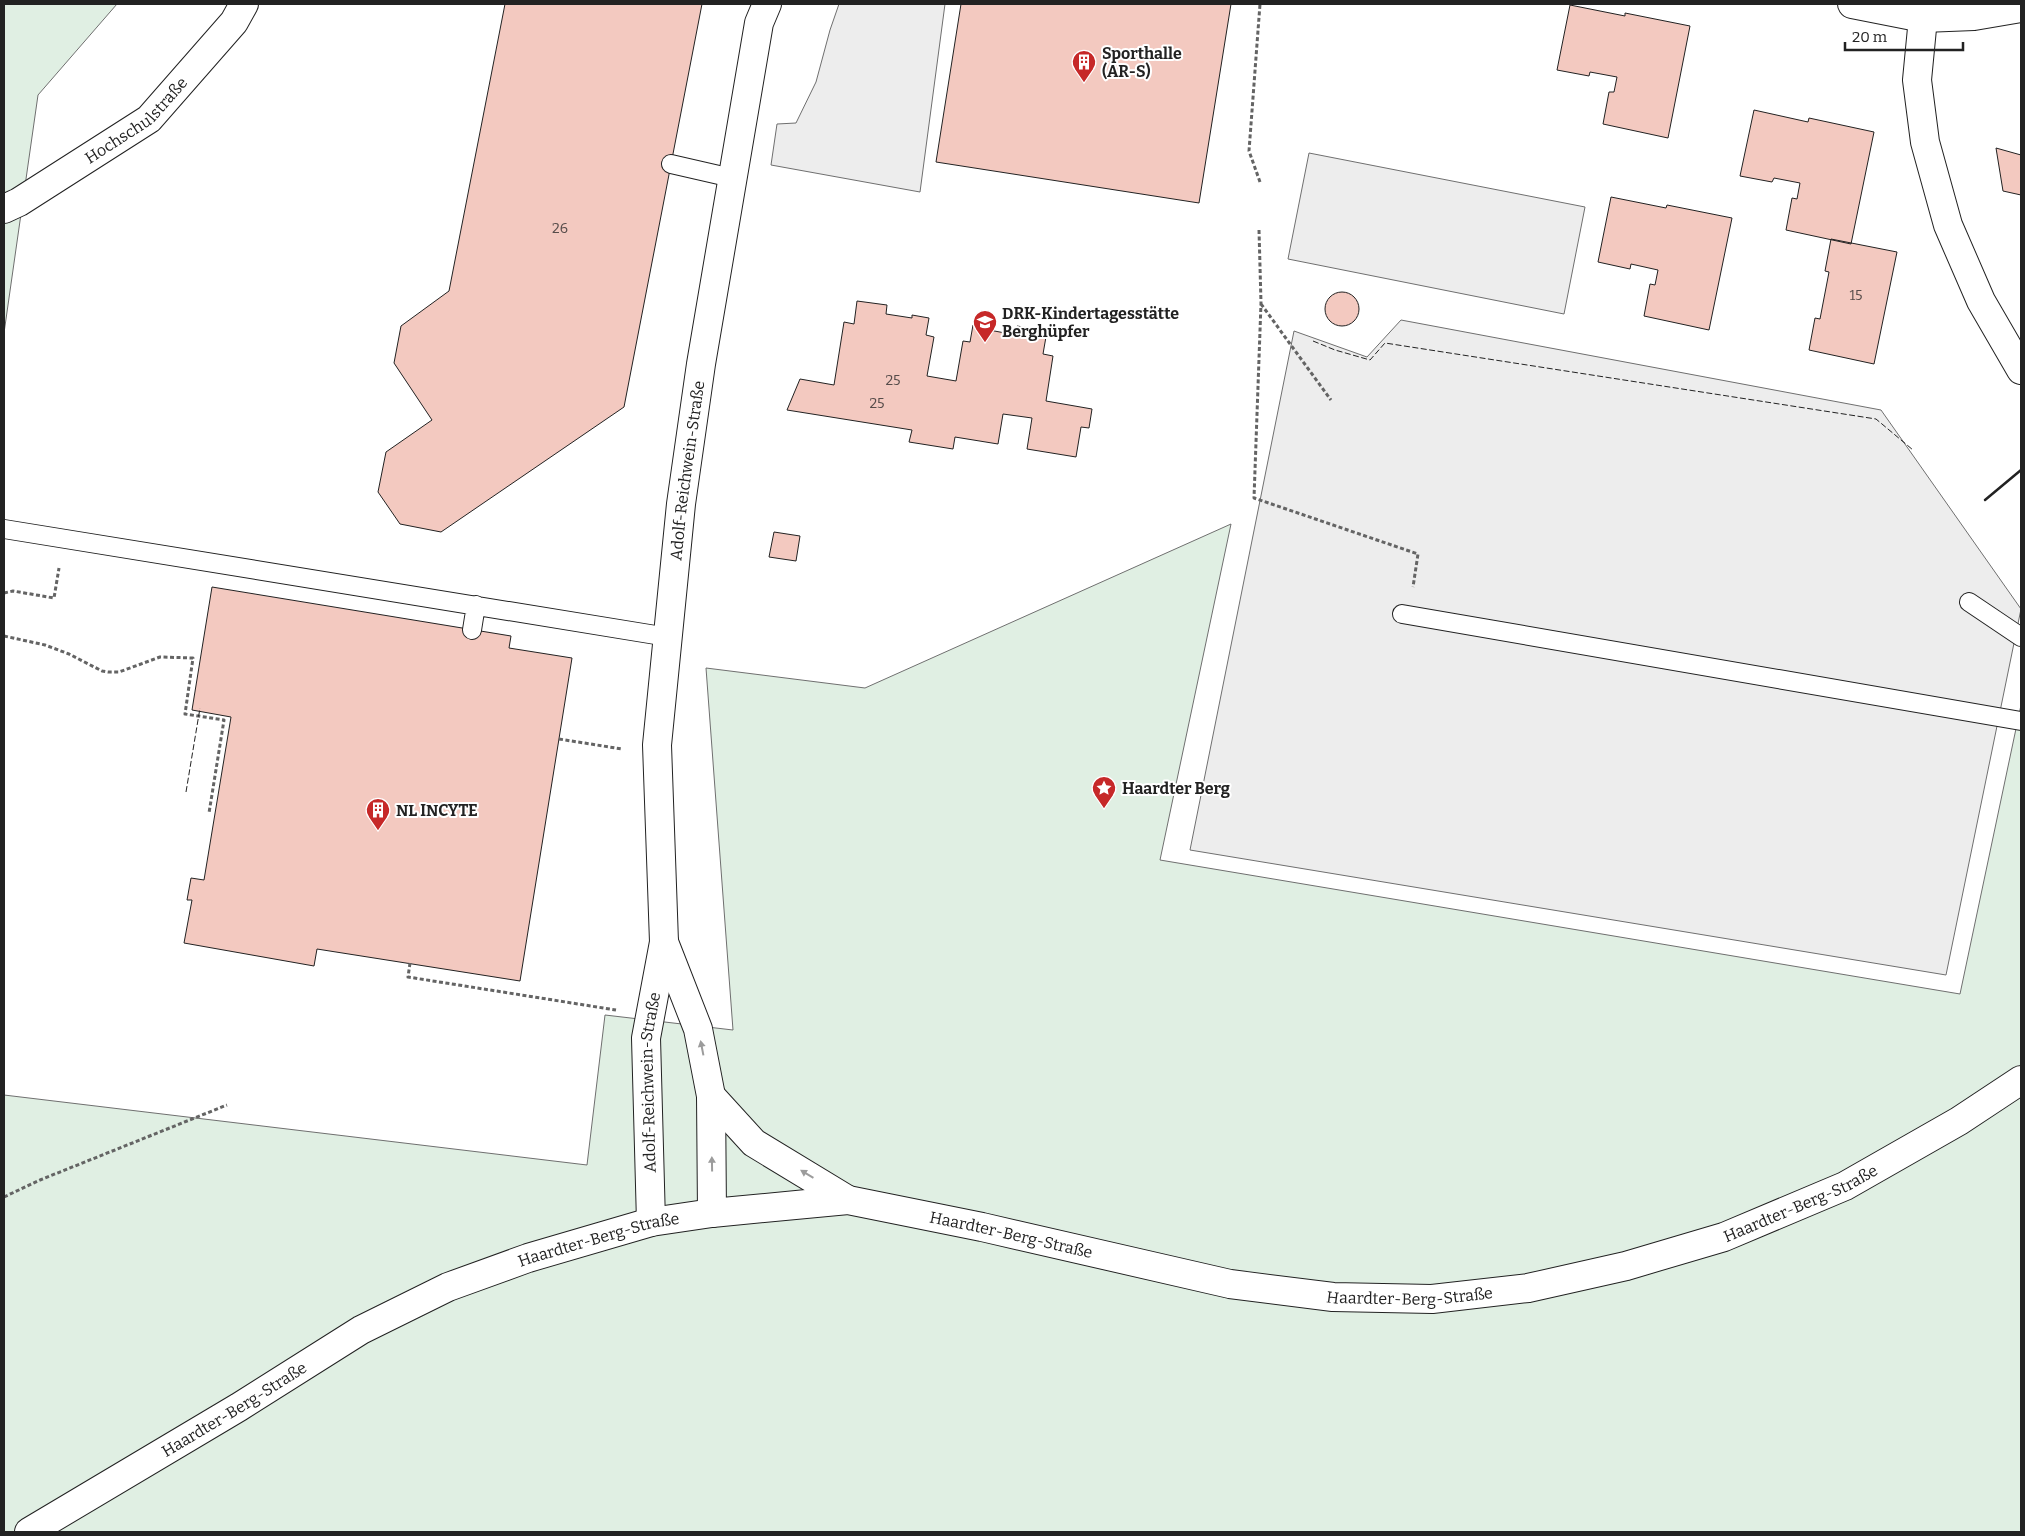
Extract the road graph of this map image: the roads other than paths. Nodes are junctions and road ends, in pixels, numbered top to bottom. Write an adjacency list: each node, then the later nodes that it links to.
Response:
1 (244, 4): 8 (street, Hochschulstraße)
2 (767, 4): 7 (street, Adolf-Reichwein-Straße)
3 (1852, 4): 5 (street)
4 (2021, 8): 5 (street)
5 (1926, 11): 9 (street)
6 (671, 164): 7 (lane)
7 (732, 178): 15 (street, Adolf-Reichwein-Straße)
8 (4, 208)
9 (2021, 370)
10 (4, 529): 12 (lane)
11 (1969, 602): 16 (lane)
12 (476, 605): 14 (lane); 15 (lane)
13 (1402, 614): 17 (lane)
14 (472, 630)
15 (668, 636): 18 (street, Adolf-Reichwein-Straße)
16 (2021, 637)
17 (2021, 721)
18 (664, 942): 20 (street, Adolf-Reichwein-Straße, one-way to 18); 23 (street, Adolf-Reichwein-Straße)
19 (2021, 1080): 21 (street, Haardter-Berg-Straße)
20 (711, 1096): 21 (street, one-way to 20); 22 (street, Adolf-Reichwein-Straße, one-way to 20)
21 (848, 1200): 22 (street, Haardter-Berg-Straße)
22 (712, 1213): 23 (street, Haardter-Berg-Straße)
23 (650, 1222): 24 (street, Haardter-Berg-Straße)
24 (29, 1532)

